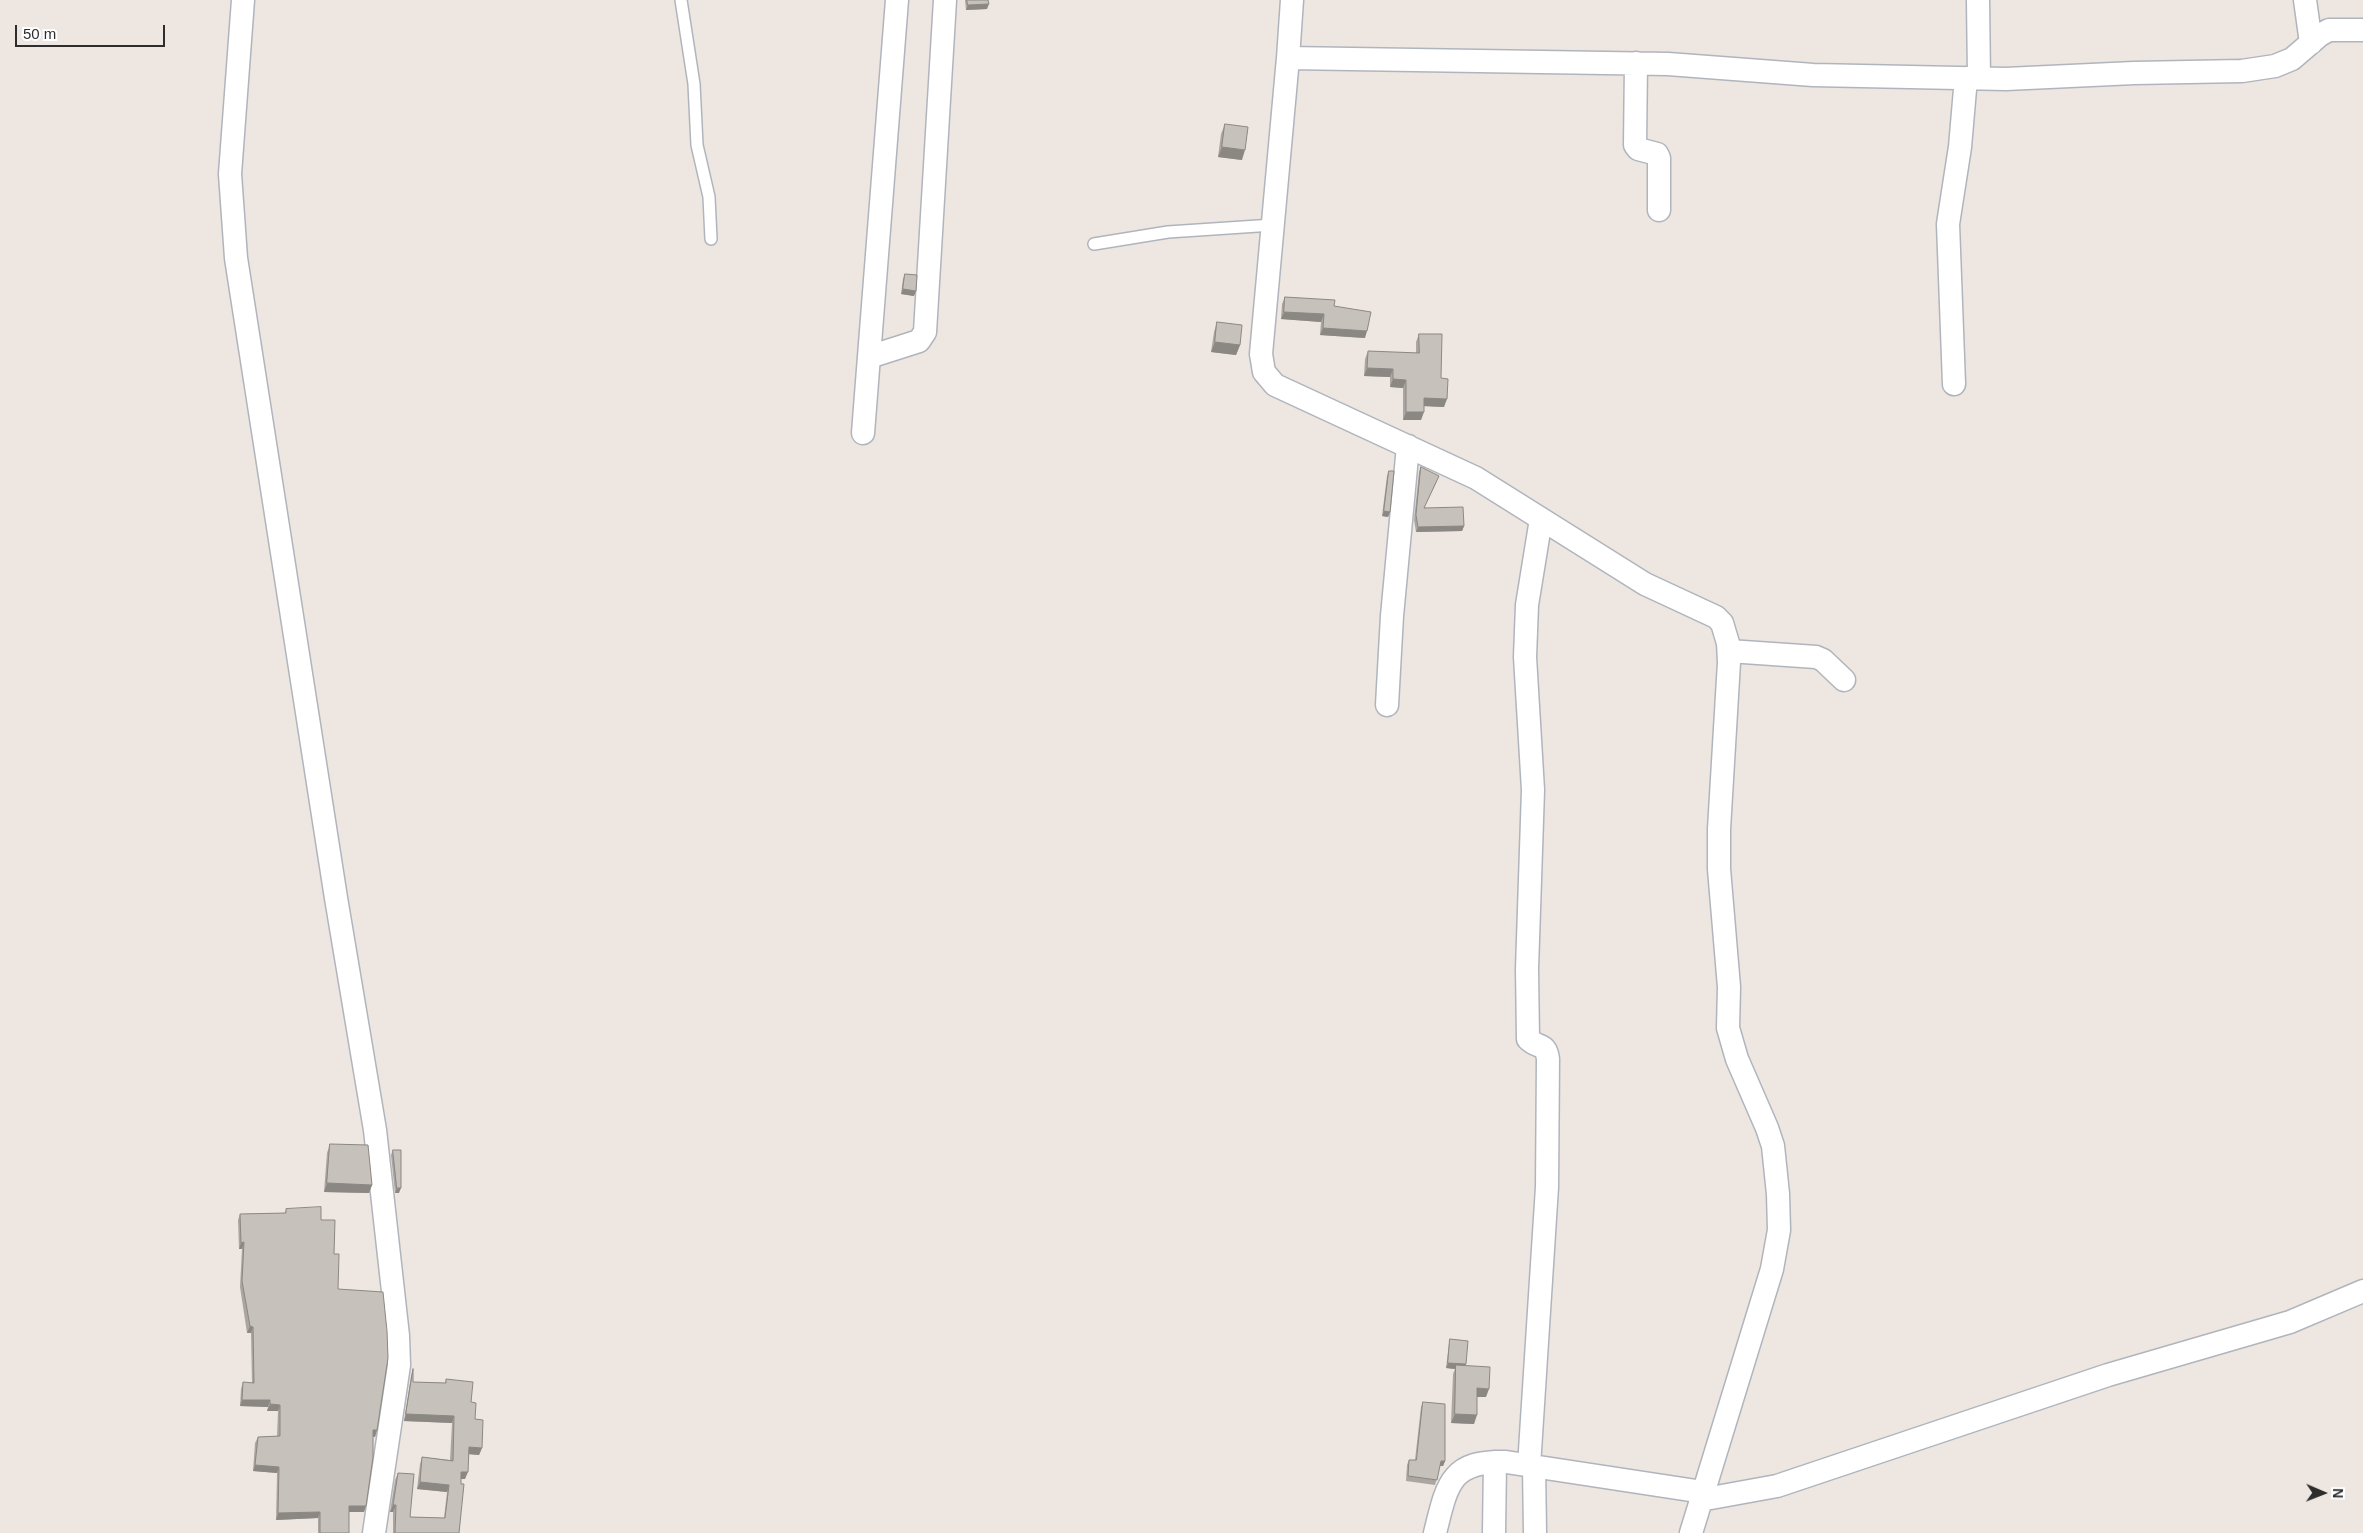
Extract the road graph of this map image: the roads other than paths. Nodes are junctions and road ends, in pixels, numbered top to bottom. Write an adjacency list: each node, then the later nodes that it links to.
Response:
1 (243, 0): 29 (street)
2 (681, 0): 15 (lane)
3 (897, 0): 17 (street)
4 (944, 0): 17 (street)
5 (1292, 0): 10 (street)
6 (1978, 0): 12 (street)
7 (2304, 0): 9 (street)
8 (2363, 30): 9 (street)
9 (2311, 43): 12 (street)
10 (1288, 58): 11 (street); 14 (street)
11 (1636, 63): 12 (street); 13 (street)
12 (1972, 78): 18 (street)
13 (1659, 210)
14 (1273, 225): 16 (lane); 20 (street)
15 (711, 239)
16 (1094, 244)
17 (869, 357): 19 (street)
18 (1954, 384)
19 (863, 433)
20 (1408, 446): 21 (street); 24 (street)
21 (1541, 519): 22 (street); 27 (street)
22 (1729, 652): 23 (street); 28 (street)
23 (1844, 680)
24 (1387, 705)
25 (2363, 1291): 28 (street)
26 (1495, 1462): 27 (street); 30 (street); 31 (street)
27 (1532, 1466): 28 (street); 32 (street)
28 (1701, 1496): 33 (street)
29 (374, 1533)
30 (1435, 1533)
31 (1494, 1533)
32 (1535, 1533)
33 (1691, 1533)

